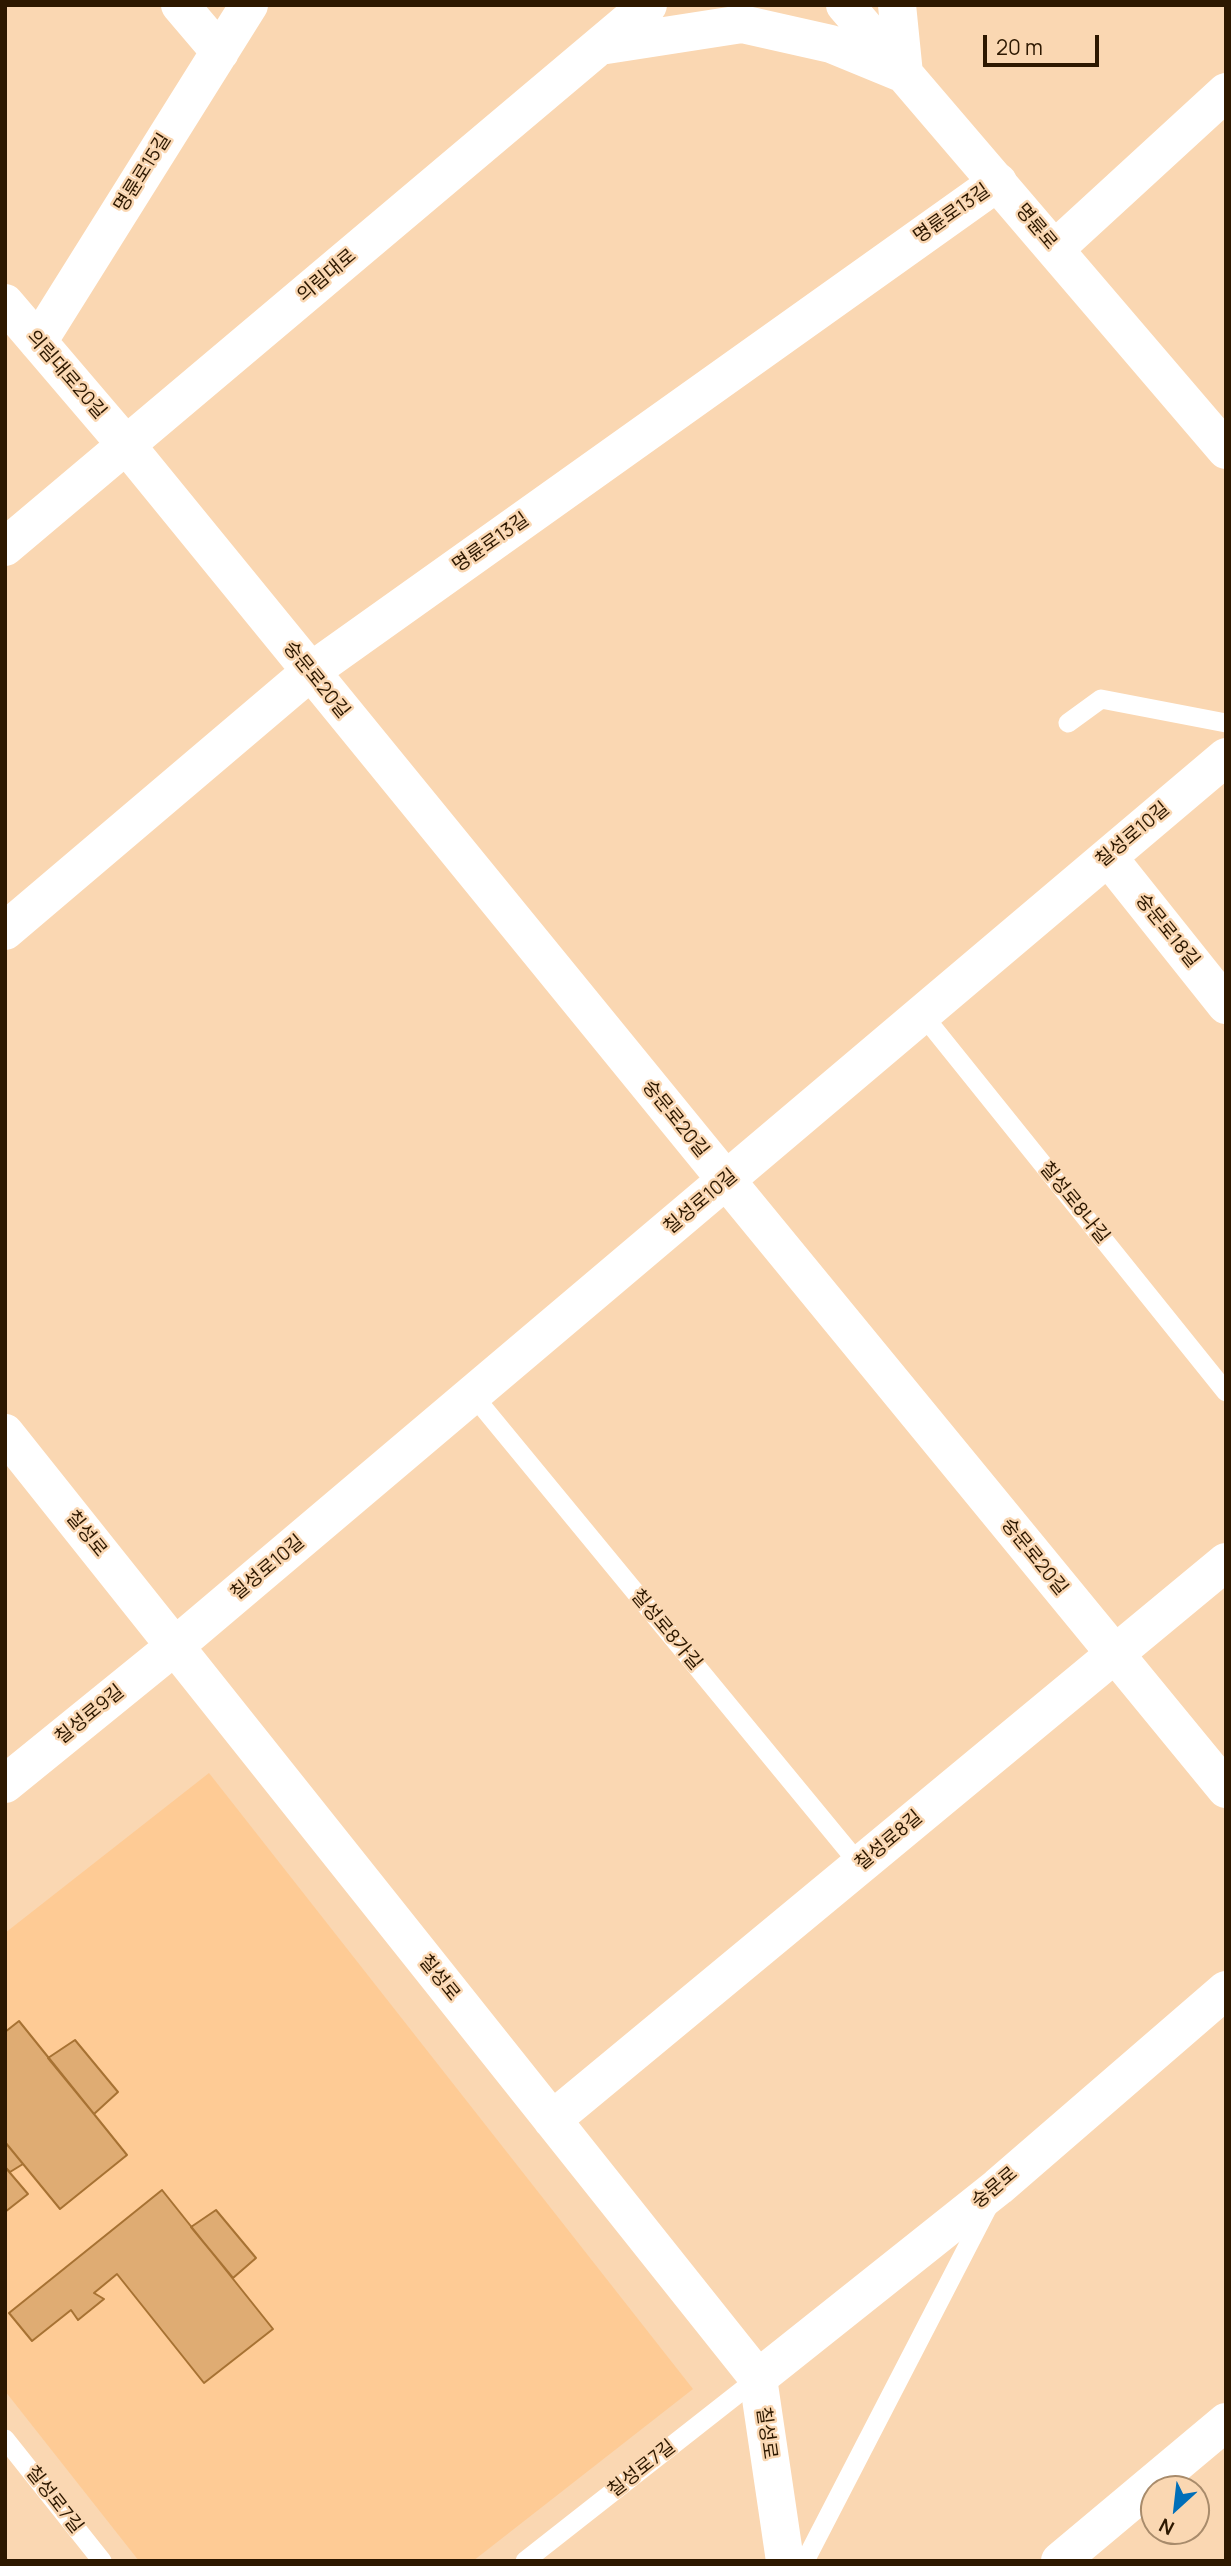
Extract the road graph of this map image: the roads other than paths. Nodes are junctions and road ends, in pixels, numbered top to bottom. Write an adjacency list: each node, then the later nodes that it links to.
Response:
1 (180, 5): 8 (street)
2 (249, 5): 8 (street, 명륜로15길)
3 (608, 5): 7 (street)
4 (648, 5): 7 (street, 의림대로)
5 (845, 5): 9 (street, 명륜로)
6 (897, 5): 9 (street)
7 (597, 47): 9 (street); 15 (street, 의림대로)
8 (220, 52): 14 (street, 명륜로15길)
9 (904, 74): 11 (street, 명륜로)
10 (1226, 92): 12 (street)
11 (998, 182): 12 (street, 명륜로); 18 (street, 명륜로13길)
12 (1055, 249): 16 (street, 명륜로)
13 (5, 303): 14 (street, 의림대로20길)
14 (38, 342): 15 (street, 의림대로20길)
15 (127, 446): 17 (street, 의림대로); 18 (street, 숭문로20길)
16 (1226, 450)
17 (5, 547)
18 (310, 672): 23 (street, 명륜로13길); 26 (street, 숭문로20길)
19 (1068, 723): 20 (lane)
20 (1226, 723)
21 (1226, 757): 22 (street, 칠성로10길)
22 (1108, 857): 24 (street, 숭문로18길); 25 (street, 칠성로10길)
23 (5, 932)
24 (1226, 1006)
25 (922, 1014): 26 (street, 칠성로10길); 27 (lane, 칠성로8나길)
26 (726, 1180): 28 (street, 칠성로10길); 32 (street, 숭문로20길)
27 (1226, 1392)
28 (472, 1394): 31 (street, 칠성로10길); 35 (lane, 칠성로8가길)
29 (5, 1433): 31 (street, 칠성로)
30 (1226, 1562): 32 (street, 칠성로8길)
31 (175, 1646): 33 (street, 칠성로9길); 37 (street, 칠성로)
32 (1114, 1655): 34 (street, 숭문로20길); 35 (street, 칠성로8길)
33 (5, 1784)
34 (1226, 1789)
35 (860, 1865): 37 (street, 칠성로8길)
36 (1226, 1990): 38 (street, 숭문로)
37 (552, 2120): 39 (street, 칠성로)
38 (998, 2187): 39 (street, 숭문로); 45 (lane)
39 (758, 2378): 43 (lane, 칠성로7길); 44 (street, 칠성로)
40 (1226, 2422): 46 (street)
41 (5, 2439): 42 (lane, 칠성로7길)
42 (102, 2561)
43 (525, 2561)
44 (785, 2561)
45 (805, 2561)
46 (1060, 2561)

